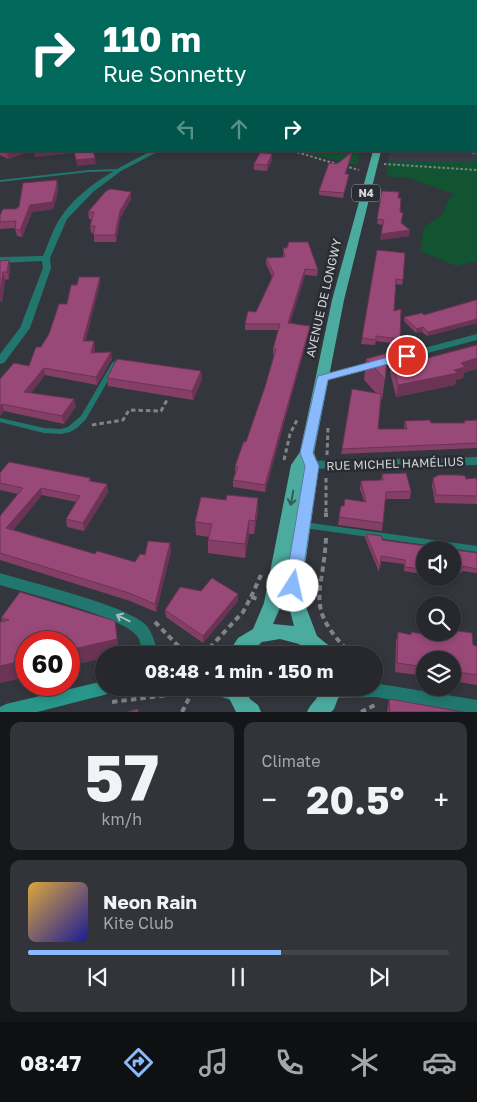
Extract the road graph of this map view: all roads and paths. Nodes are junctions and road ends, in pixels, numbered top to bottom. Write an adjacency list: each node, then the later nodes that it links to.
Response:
1 (154, 152): 5 (street)
2 (296, 152): 4 (path)
3 (377, 152): 4 (main road, AVENUE DE LONGWY / N4)
4 (372, 167): 6 (path); 13 (main road, AVENUE DE LONGWY / N4)
5 (119, 170): 7 (lane); 8 (street)
6 (477, 170)
7 (0, 181)
8 (46, 258): 9 (street); 11 (street)
9 (0, 260)
10 (477, 337): 13 (street)
11 (0, 360)
12 (133, 366): 16 (lane)
13 (322, 378): 17 (main road, AVENUE DE LONGWY / N4)
14 (166, 400): 16 (path)
15 (0, 420): 16 (lane)
16 (78, 424)
17 (306, 461): 18 (street, RUE MICHEL HAMÉLIUS); 19 (main road, AVENUE DE LONGWY / N4); 22 (main road, AVENUE DE LONGWY / N4, one-way to 22)
18 (477, 461)
19 (304, 525): 20 (lane); 25 (main road, AVENUE DE LONGWY / N4)
20 (477, 549)
21 (0, 580): 26 (street, one-way to 21)
22 (272, 603): 24 (main road, AVENUE DE LONGWY / N4); 27 (path)
23 (319, 603): 30 (path)
24 (260, 634): 25 (main road, N4); 28 (main road, N4)
25 (309, 639): 29 (main road, N4)
26 (148, 646)
27 (211, 646)
28 (242, 646)
29 (316, 646)
30 (343, 646)
31 (383, 691): 36 (street)
32 (98, 696): 37 (main road)
33 (190, 696): 38 (path)
34 (238, 696): 39 (main road)
35 (329, 696): 40 (main road)
36 (477, 708)
37 (6, 712)
38 (182, 712)
39 (251, 712)
40 (317, 712)

